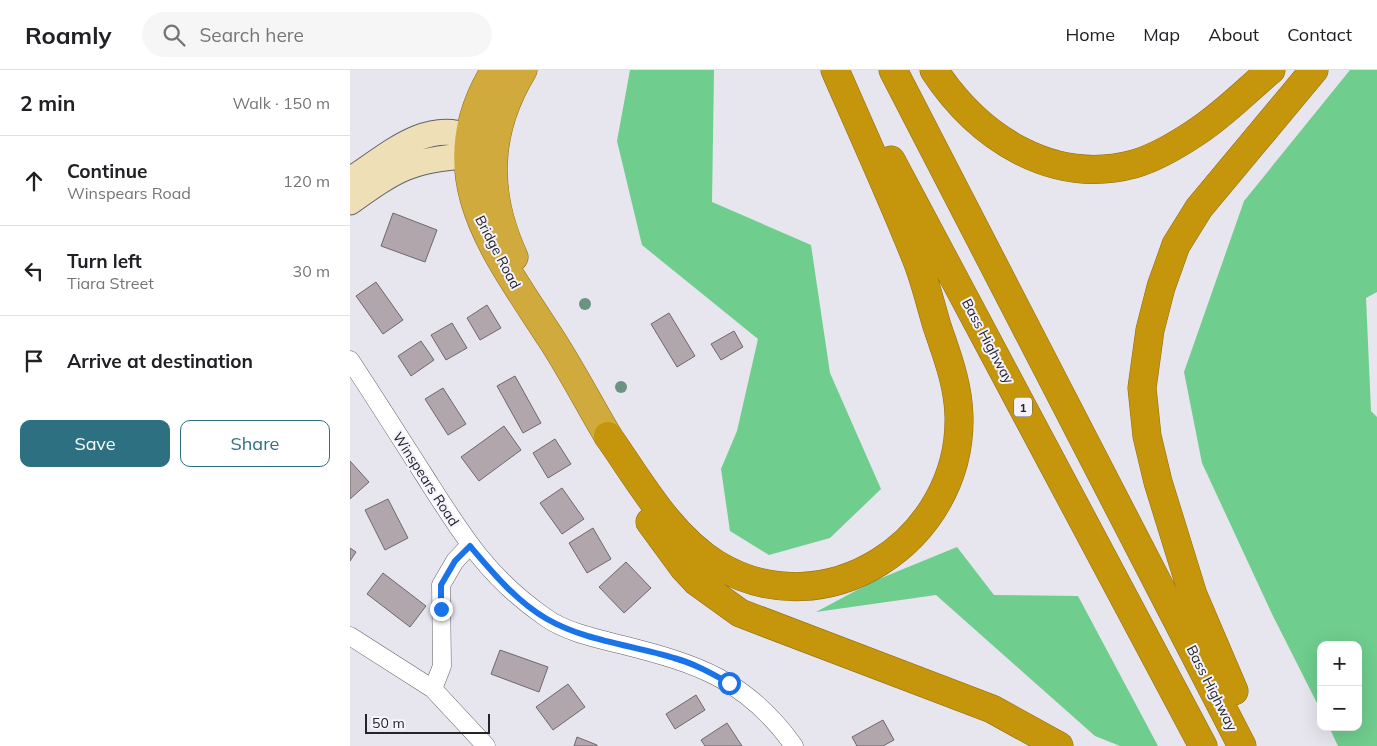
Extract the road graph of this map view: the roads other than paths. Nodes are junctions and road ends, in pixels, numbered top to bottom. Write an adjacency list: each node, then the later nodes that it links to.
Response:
1 (495, 70): 9 (highway)
2 (523, 70): 9 (highway)
3 (835, 70): 13 (highway)
4 (841, 70): 20 (highway, Bass Highway / 1)
5 (893, 70): 21 (highway, Bass Highway)
6 (934, 70): 7 (highway)
7 (1271, 70)
8 (1314, 70): 22 (highway)
9 (476, 148): 10 (main road); 11 (main road); 13 (highway, Bridge Road)
10 (350, 180)
11 (350, 202)
12 (350, 360): 14 (street, Winspears Road)
13 (608, 436): 19 (highway)
14 (470, 546): 16 (street); 18 (street, Winspears Road)
15 (350, 636): 16 (street)
16 (433, 689): 17 (street)
17 (486, 746)
18 (794, 746)
19 (1059, 746)
20 (1203, 746)
21 (1242, 746)
22 (1261, 746)

